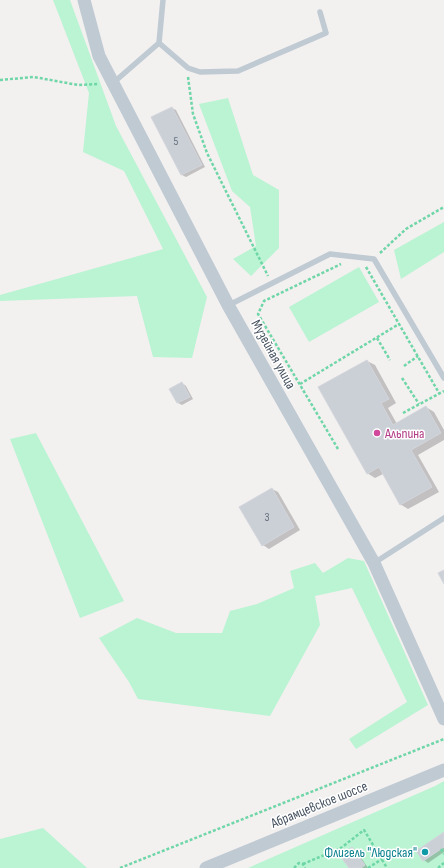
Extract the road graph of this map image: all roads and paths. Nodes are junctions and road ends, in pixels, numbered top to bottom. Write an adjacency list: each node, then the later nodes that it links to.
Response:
1 (84, 0): 7 (street, Музейная улица)
2 (163, 0): 4 (lane)
3 (320, 12): 5 (lane)
4 (159, 43): 5 (lane); 7 (lane)
5 (188, 68): 12 (path)
6 (0, 80): 7 (path)
7 (113, 83): 13 (street, Музейная улица)
8 (444, 207): 9 (path)
9 (374, 259): 12 (lane); 20 (lane)
10 (346, 262): 21 (path)
11 (359, 264): 14 (path)
12 (272, 283): 13 (lane)
13 (228, 305): 28 (street, Музейная улица)
14 (399, 324): 15 (path); 16 (path)
15 (377, 338): 17 (path); 21 (path)
16 (418, 356): 18 (path); 23 (path)
17 (390, 360)
18 (404, 366)
19 (402, 378): 24 (path)
20 (444, 378)
21 (300, 384): 26 (path)
22 (444, 391): 23 (path)
23 (439, 393): 24 (path)
24 (419, 404): 25 (path)
25 (403, 413)
26 (338, 449)
27 (444, 518): 28 (lane)
28 (374, 563): 29 (street, Музейная улица)
29 (444, 720)
30 (444, 739): 37 (path)
31 (444, 770): 38 (street, Абрамцевское шоссе)
32 (441, 849): 33 (path)
33 (444, 854)
34 (382, 859): 36 (path); 41 (path); 42 (path)
35 (444, 863): 43 (path)
36 (303, 864): 39 (path); 40 (path)
37 (120, 868)
38 (206, 868)
39 (294, 868)
40 (305, 868)
41 (368, 868)
42 (388, 868)
43 (438, 868)

